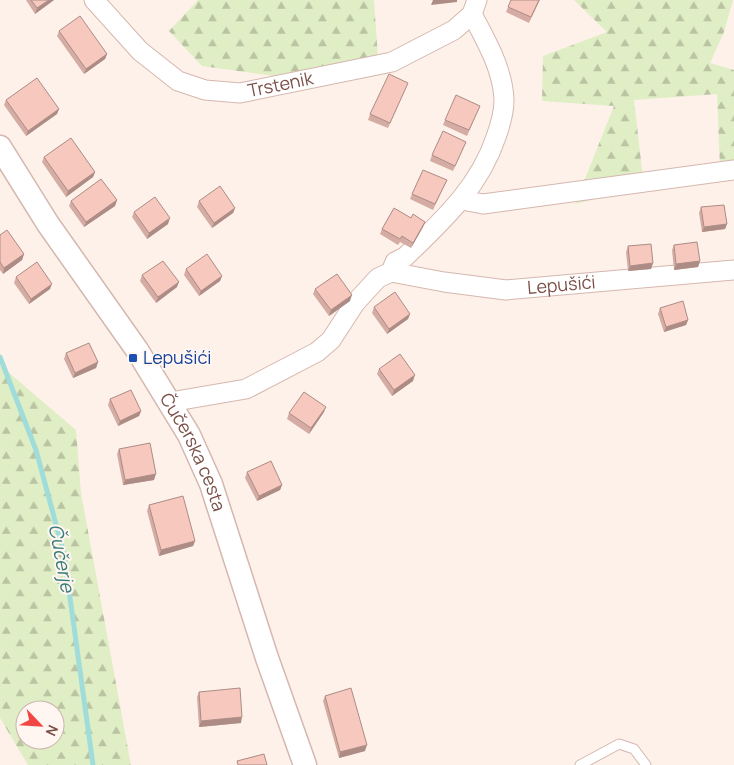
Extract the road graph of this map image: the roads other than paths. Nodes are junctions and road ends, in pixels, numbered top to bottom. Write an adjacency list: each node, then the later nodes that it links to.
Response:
1 (94, 0): 2 (street, Trstenik)
2 (475, 7): 5 (street)
3 (0, 147): 8 (street, Čučerska cesta)
4 (734, 170): 5 (street)
5 (462, 200): 7 (street)
6 (734, 270): 7 (street, Lepušići)
7 (391, 272): 8 (street)
8 (170, 402): 9 (street, Čučerska cesta)
9 (305, 765)
10 (580, 765): 11 (lane)
11 (646, 765)

